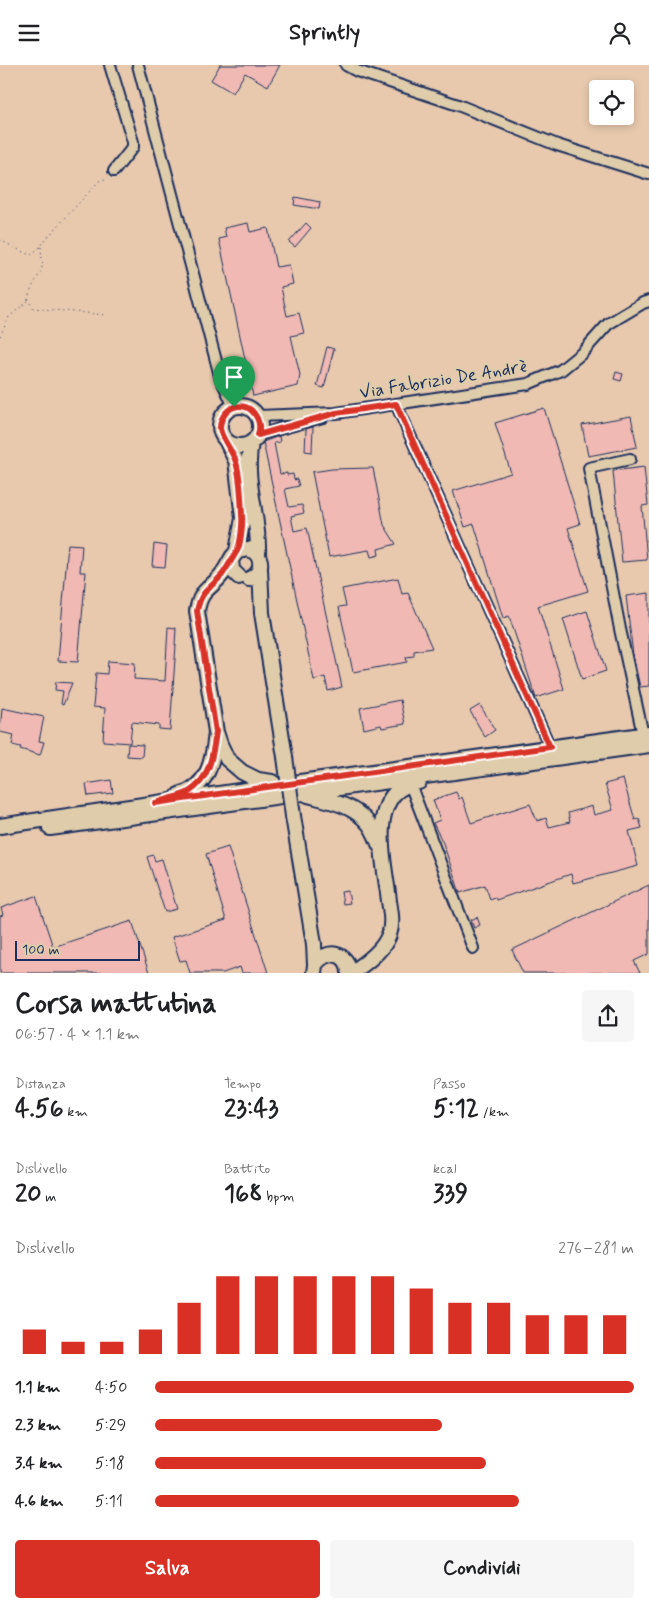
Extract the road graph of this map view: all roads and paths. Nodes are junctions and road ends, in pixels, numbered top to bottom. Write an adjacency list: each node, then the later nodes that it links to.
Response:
1 (110, 65): 4 (street)
2 (138, 65): 13 (street)
3 (346, 65): 5 (street)
4 (114, 171): 7 (path)
5 (649, 174)
6 (0, 240): 7 (path)
7 (41, 246): 8 (path)
8 (28, 301): 10 (path); 11 (path)
9 (649, 301): 12 (street, Via Fabrizio De Andrè)
10 (106, 315)
11 (0, 336)
12 (396, 404): 14 (street, Via Fabrizio De Andrè); 27 (street)
13 (234, 407): 15 (main road); 17 (main road)
14 (336, 413): 15 (street); 16 (street)
15 (258, 417): 16 (main road)
16 (254, 439): 17 (main road); 20 (main road)
17 (226, 440): 19 (main road)
18 (630, 459): 26 (street)
19 (235, 553): 20 (main road); 22 (main road); 23 (main road)
20 (258, 555): 21 (main road)
21 (260, 569): 22 (main road); 24 (main road)
22 (244, 578): 23 (main road); 24 (main road)
23 (210, 586): 25 (main road)
24 (262, 613): 35 (main road, bridge)
25 (216, 732): 30 (main road); 31 (main road)
26 (647, 738): 27 (main road); 28 (main road)
27 (550, 747): 30 (main road)
28 (458, 771): 29 (main road); 30 (main road)
29 (410, 784): 34 (main road); 36 (street)
30 (304, 787): 31 (main road); 33 (main road); 34 (main road)
31 (155, 803): 32 (main road)
32 (0, 826)
33 (0, 836)
34 (382, 849): 37 (main road)
35 (310, 914): 38 (main road); 39 (main road)
36 (473, 948)
37 (378, 951): 38 (main road); 40 (main road)
38 (338, 956): 39 (main road); 40 (main road)
39 (315, 969)
40 (350, 973)

